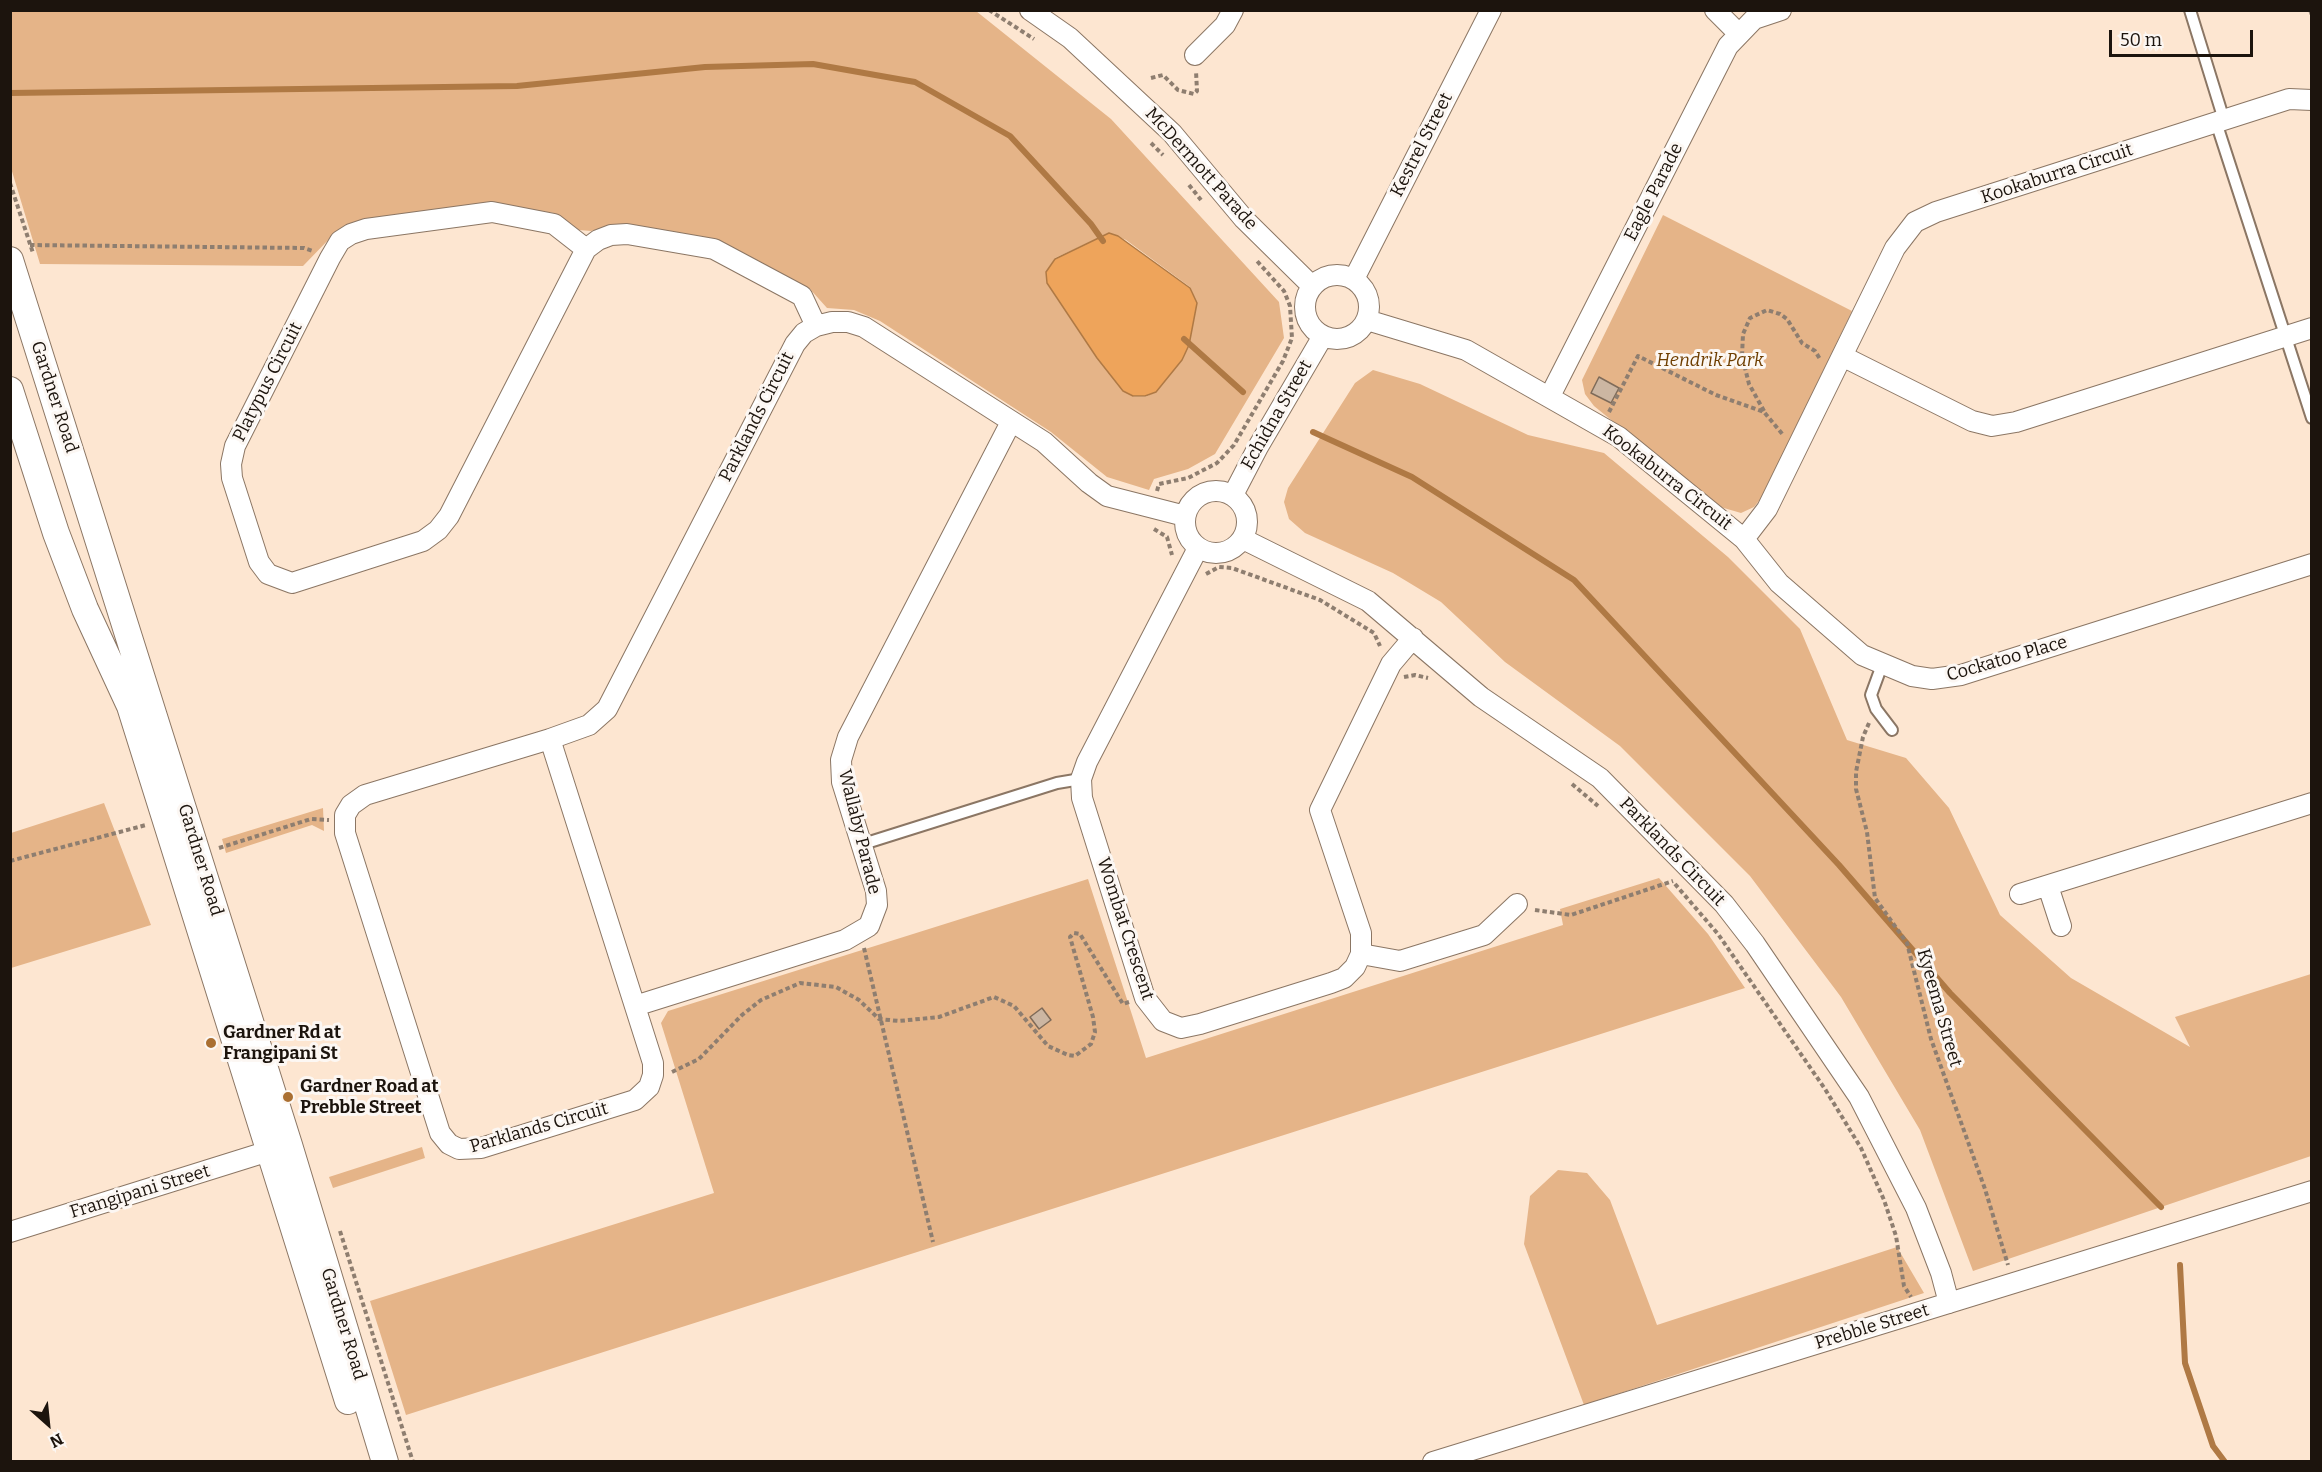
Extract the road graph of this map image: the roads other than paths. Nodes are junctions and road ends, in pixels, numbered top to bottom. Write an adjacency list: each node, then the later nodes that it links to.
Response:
1 (1030, 10): 14 (street, McDermott Parade)
2 (1233, 10): 8 (street)
3 (1491, 10): 13 (street, Kestrel Street)
4 (1715, 10): 7 (street)
5 (1781, 10): 7 (street, Eagle Parade)
6 (2190, 10): 10 (lane)
7 (1738, 33): 22 (street, Eagle Parade)
8 (1195, 55)
9 (2312, 100): 10 (street, Kookaburra Circuit)
10 (2220, 121): 19 (lane); 20 (street, Kookaburra Circuit)
11 (586, 249): 11 (street, Platypus Circuit); 16 (street)
12 (20, 253): 49 (street, Gardner Road)
13 (1354, 279): 14 (street); 15 (street)
14 (1312, 286): 18 (street)
15 (1366, 320): 18 (street); 22 (street, Kookaburra Circuit)
16 (816, 326): 24 (street); 34 (street, Parklands Circuit)
17 (2312, 328): 19 (street)
18 (1323, 336): 25 (street, Echidna Street)
19 (2285, 336): 20 (street); 23 (lane)
20 (1842, 356): 28 (street, Kookaburra Circuit)
21 (10, 390): 44 (street, Gardner Road)
22 (1550, 396): 28 (street, Kookaburra Circuit)
23 (2312, 418)
24 (1011, 422): 26 (street); 37 (street, Wallaby Parade)
25 (1233, 495): 26 (street); 27 (street)
26 (1185, 516): 29 (street)
27 (1243, 539): 29 (street); 31 (street, Parklands Circuit)
28 (1744, 539): 32 (street, Cockatoo Place)
29 (1198, 548): 35 (street)
30 (2312, 564): 32 (street, Cockatoo Place)
31 (1413, 638): 42 (street); 47 (street, Parklands Circuit)
32 (1882, 665): 33 (lane)
33 (1892, 730)
34 (550, 739): 43 (street); 43 (street, Parklands Circuit)
35 (1081, 779): 37 (lane); 42 (street, Wombat Crescent)
36 (2312, 803): 38 (street)
37 (860, 845): 43 (street, Wallaby Parade)
38 (2048, 886): 39 (street); 41 (street)
39 (2020, 894)
40 (1517, 904): 42 (street)
41 (2061, 926)
42 (1361, 954)
43 (635, 1006)
44 (269, 1151): 46 (street, Frangipani Street); 48 (street, Gardner Road)
45 (2312, 1191): 47 (street, Prebble Street)
46 (10, 1232)
47 (1949, 1303): 50 (street, Prebble Street)
48 (368, 1461)
49 (385, 1461)
50 (1433, 1461)

